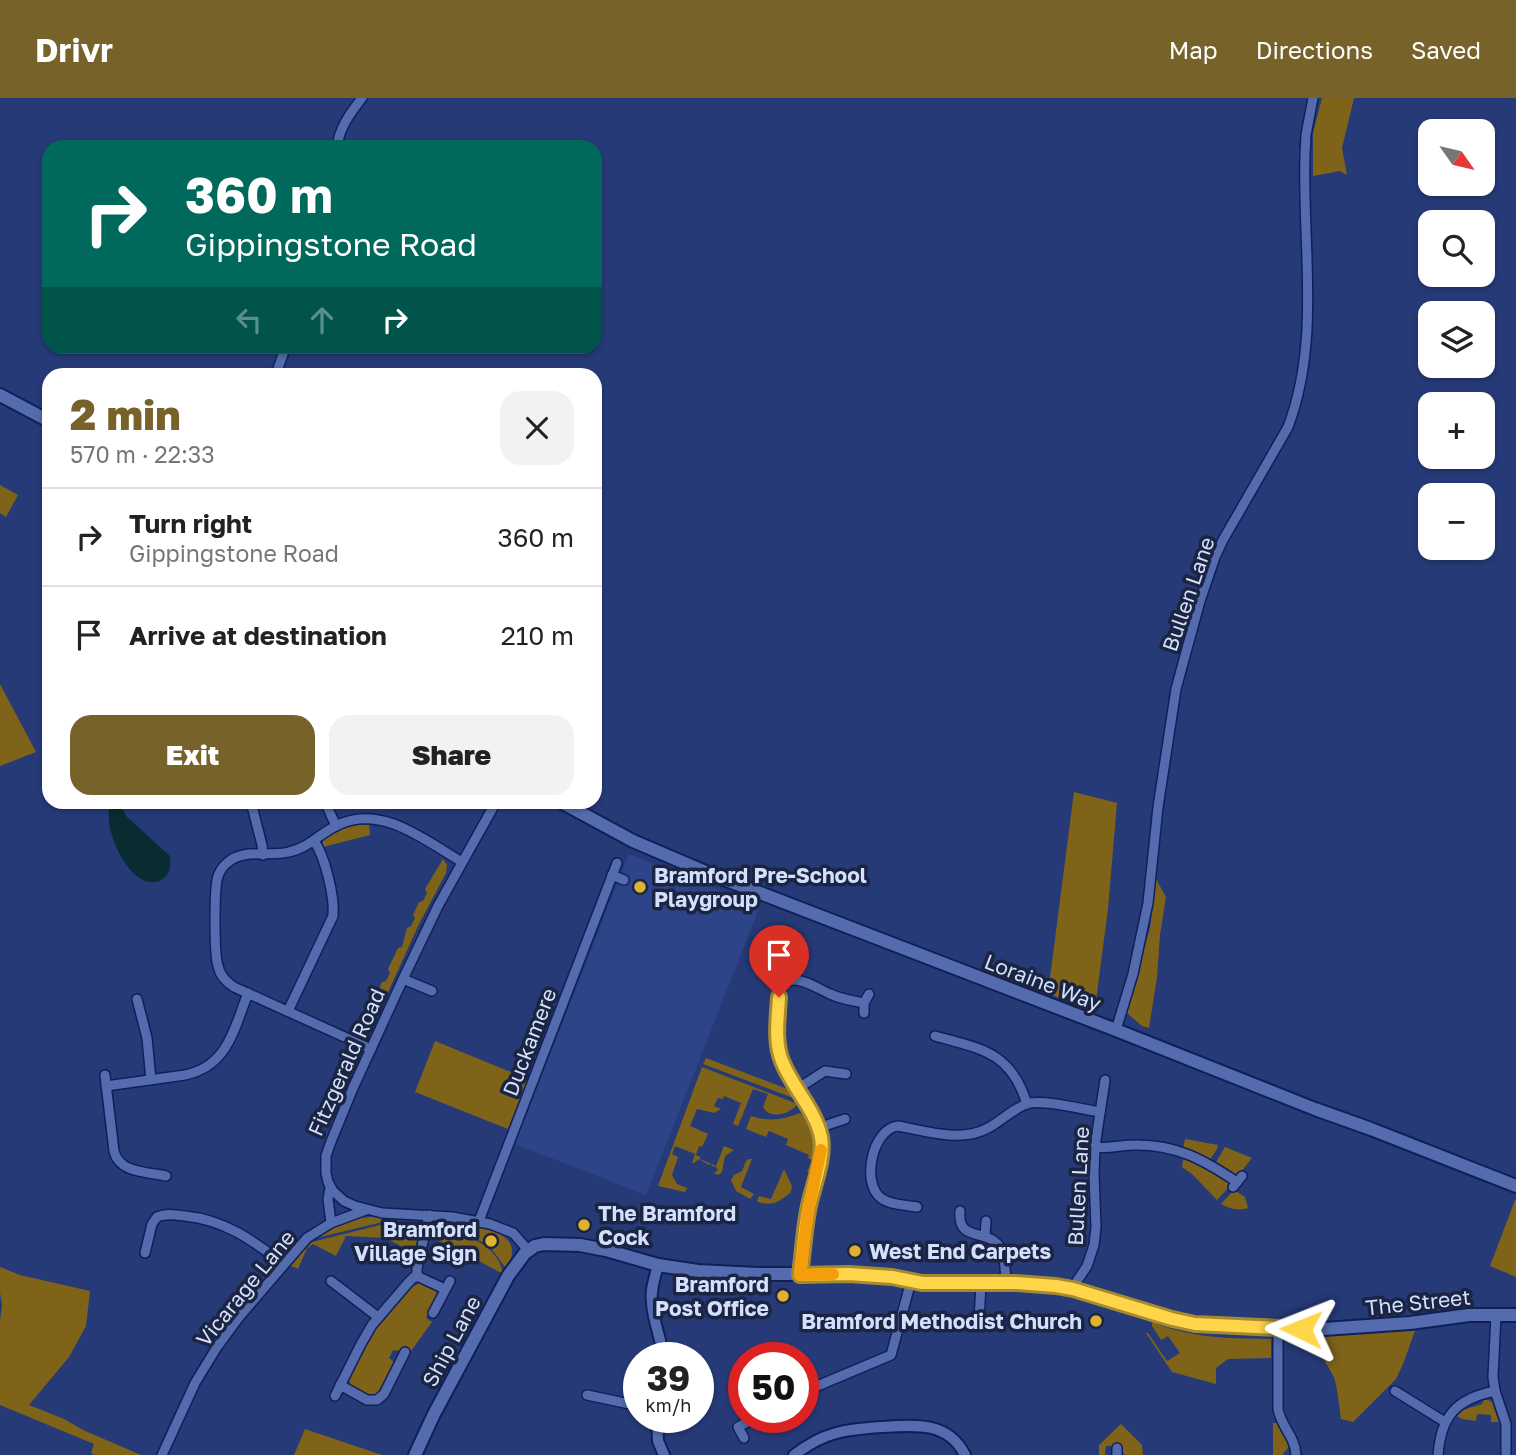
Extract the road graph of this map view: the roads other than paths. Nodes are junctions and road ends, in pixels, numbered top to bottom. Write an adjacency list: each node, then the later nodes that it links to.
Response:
1 (362, 98): 3 (street)
2 (1313, 98): 23 (street, Bullen Lane)
3 (338, 140)
4 (0, 395): 5 (main road)
5 (42, 417)
6 (253, 809): 12 (street)
7 (328, 809): 10 (street)
8 (492, 809): 13 (street, Fitzgerald Road)
9 (574, 809): 23 (main road, Loraine Way)
10 (336, 826): 11 (street); 13 (street)
11 (314, 841): 12 (street); 22 (street)
12 (263, 855): 19 (street)
13 (462, 862): 17 (street, Fitzgerald Road)
14 (617, 863): 15 (street, Duckamere)
15 (612, 875): 16 (street); 45 (street, Duckamere)
16 (624, 880)
17 (403, 979): 18 (street, Fitzgerald Road); 25 (street, Fitzgerald Road)
18 (432, 991)
19 (248, 993): 22 (street); 28 (street)
20 (869, 994): 31 (street)
21 (137, 999): 28 (street)
22 (288, 1011): 25 (street)
23 (1116, 1030): 39 (main road, Loraine Way)
24 (935, 1035): 32 (street)
25 (371, 1049): 40 (street, Fitzgerald Road)
26 (846, 1074): 31 (street)
27 (105, 1075): 30 (street)
28 (151, 1080): 30 (street)
29 (1105, 1080): 33 (street, Bullen Lane)
30 (106, 1086): 37 (street)
31 (797, 1089): 35 (street)
32 (1027, 1104): 33 (street); 41 (street)
33 (1100, 1112): 36 (street, Bullen Lane)
34 (845, 1119): 35 (street)
35 (818, 1128): 53 (street)
36 (1095, 1147): 38 (street); 59 (street, Bullen Lane)
37 (166, 1176)
38 (1237, 1182)
39 (1516, 1186)
40 (330, 1188): 42 (street); 47 (street, Fitzgerald Road)
41 (918, 1208)
42 (366, 1210): 44 (street); 47 (street, Vicarage Lane)
43 (960, 1211): 48 (street)
44 (429, 1215): 45 (street); 54 (street)
45 (479, 1221): 49 (street)
46 (986, 1221): 48 (street)
47 (331, 1223): 51 (street, Vicarage Lane)
48 (985, 1236): 57 (street)
49 (528, 1251): 52 (main road); 81 (main road, Ship Lane)
50 (145, 1252): 51 (street)
51 (284, 1264): 80 (street, Vicarage Lane)
52 (658, 1265): 53 (main road, The Street); 66 (street)
53 (800, 1275): 56 (main road, The Street)
54 (417, 1276): 60 (street); 63 (street)
55 (331, 1281): 63 (street)
56 (911, 1281): 58 (main road, The Street); 69 (street)
57 (1006, 1283): 58 (main road, The Street); 59 (main road, The Street)
58 (981, 1284): 64 (street)
59 (1073, 1289): 65 (main road, The Street)
60 (433, 1314)
61 (1496, 1315): 62 (main road, The Street); 65 (main road, The Street); 71 (street)
62 (1516, 1315)
63 (378, 1317): 68 (street)
64 (979, 1321)
65 (1278, 1328): 85 (street)
66 (661, 1342)
67 (405, 1352): 68 (street)
68 (340, 1385): 73 (street)
69 (819, 1385)
70 (1395, 1391): 76 (street)
71 (1495, 1391): 75 (street); 76 (street)
72 (587, 1395): 74 (street)
73 (335, 1396)
74 (623, 1403)
75 (1511, 1421): 87 (street)
76 (1445, 1422): 86 (street)
77 (658, 1433): 82 (street)
78 (742, 1433): 79 (street)
79 (744, 1437)
80 (162, 1455)
81 (415, 1455)
82 (664, 1455)
83 (794, 1455): 84 (street)
84 (965, 1455)
85 (1296, 1455)
86 (1437, 1455)
87 (1506, 1455)

